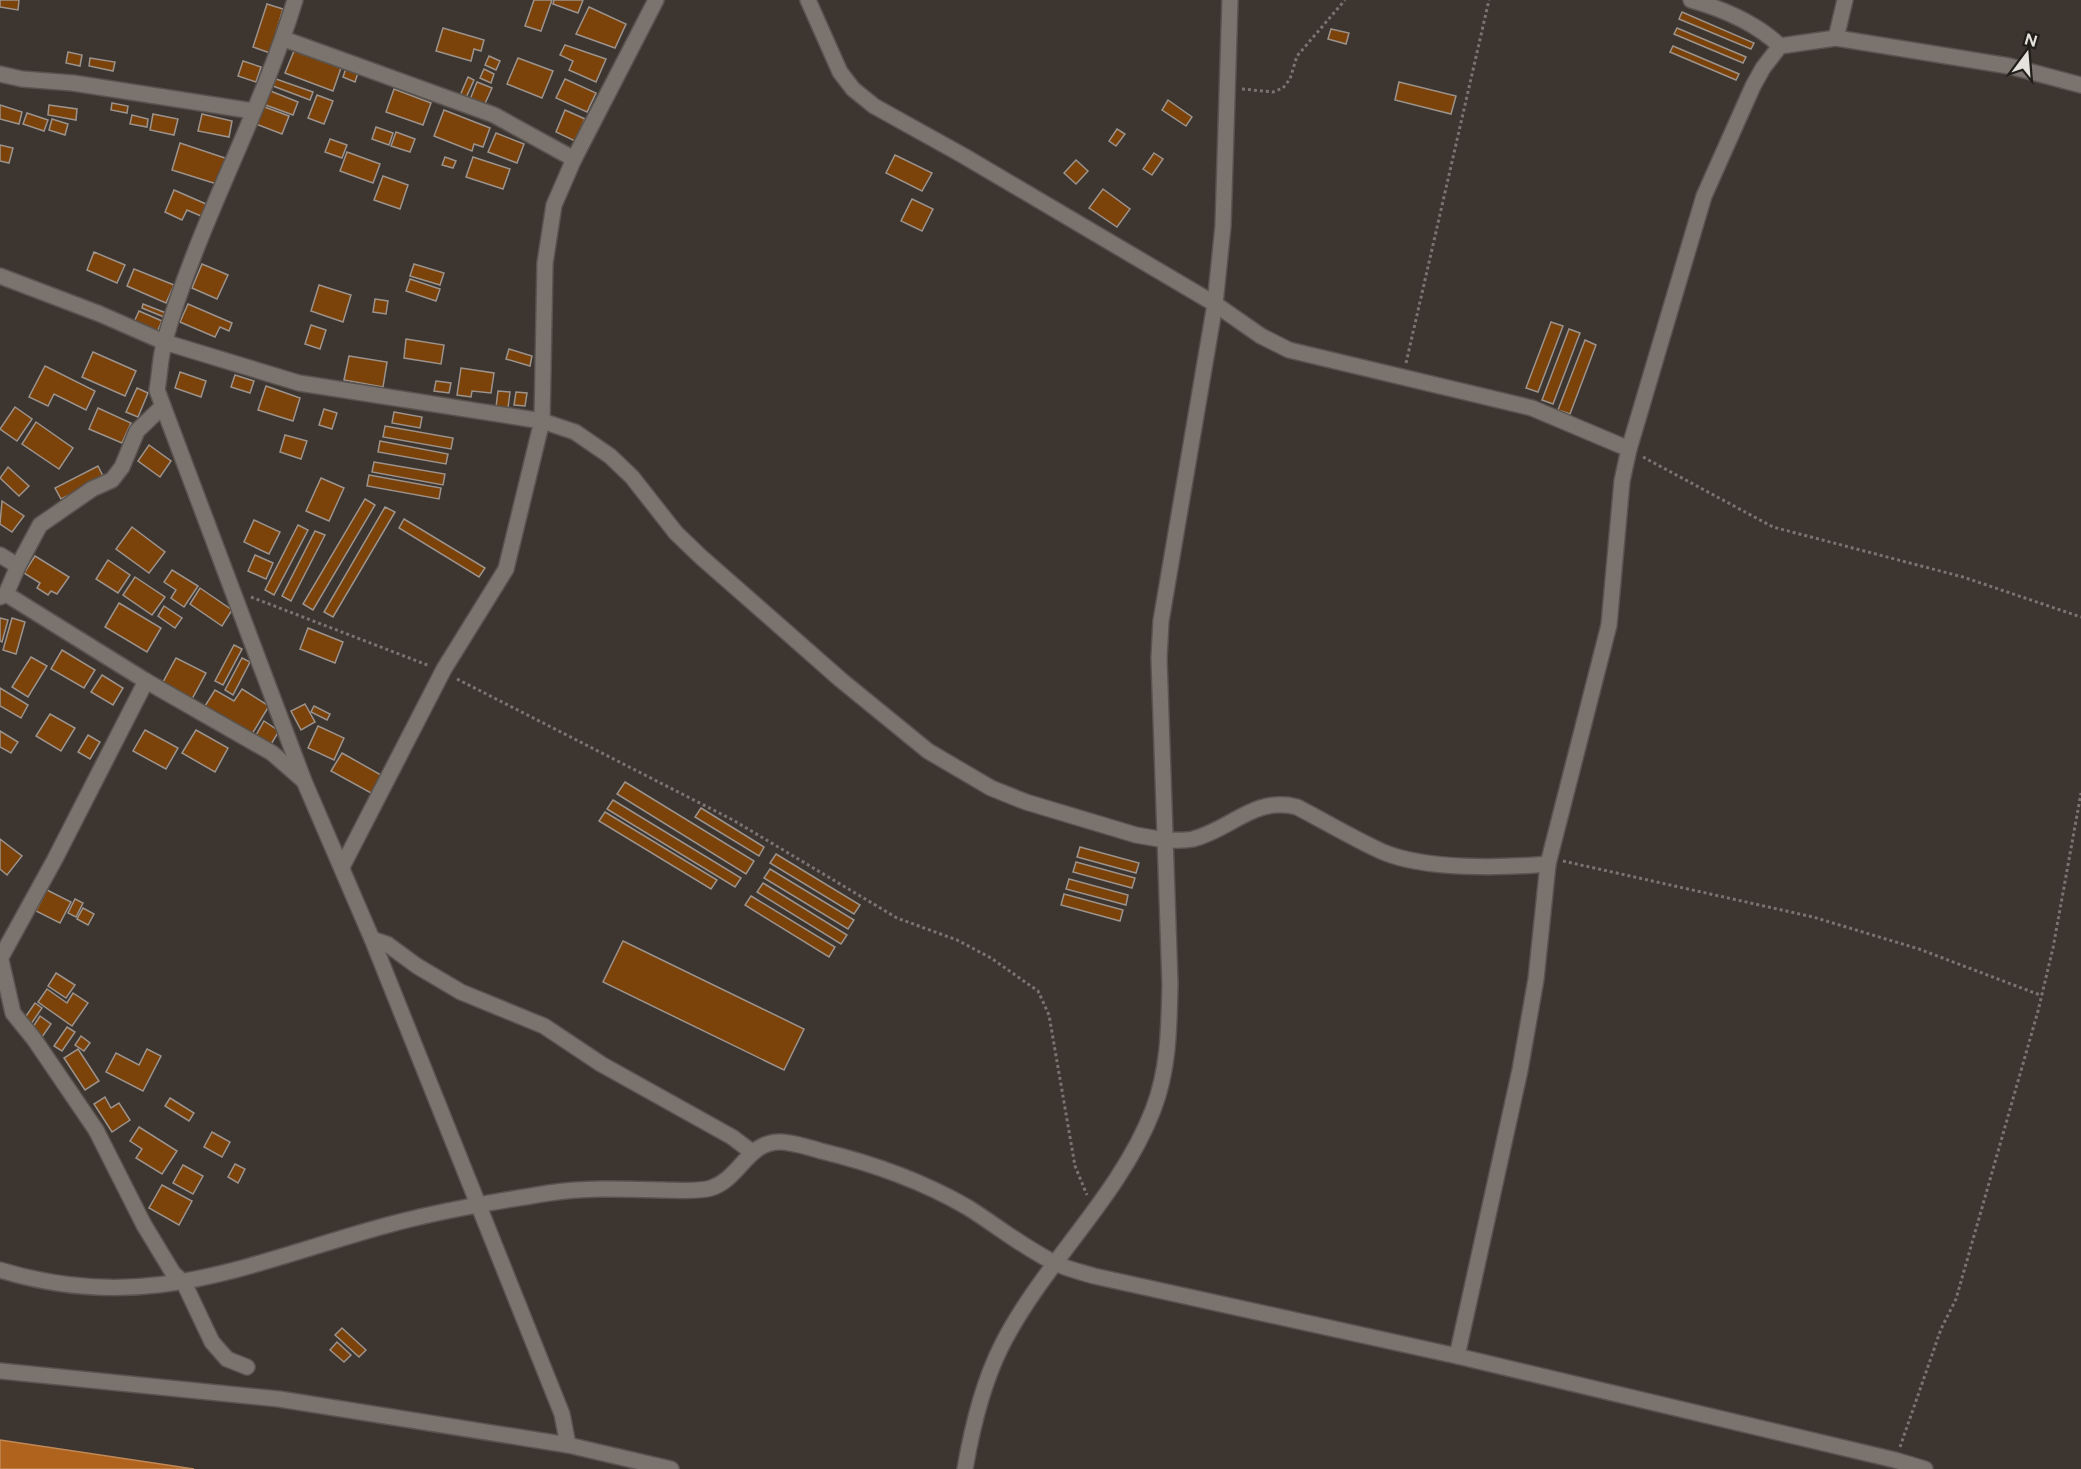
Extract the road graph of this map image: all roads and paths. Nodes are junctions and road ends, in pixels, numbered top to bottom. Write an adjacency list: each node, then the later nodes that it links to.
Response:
1 (295, 0): 10 (street)
2 (656, 0): 16 (street)
3 (808, 0): 18 (street)
4 (1230, 0): 14 (street)
5 (1345, 0): 14 (path)
6 (1490, 0): 20 (path)
7 (1691, 0): 11 (street)
8 (1845, 0): 9 (street)
9 (1836, 38): 11 (street); 13 (street)
10 (284, 39): 15 (street); 16 (street)
11 (1780, 46): 23 (street)
12 (0, 74): 15 (street)
13 (2081, 85)
14 (1228, 87): 18 (street)
15 (253, 111): 19 (street)
16 (574, 159): 22 (street)
17 (0, 276): 19 (street)
18 (1215, 304): 20 (street); 33 (street)
19 (164, 342): 21 (street); 22 (street)
20 (1403, 376): 23 (street)
21 (164, 406): 25 (street); 26 (street)
22 (542, 421): 29 (street); 33 (street)
23 (1629, 449): 28 (path); 34 (street)
24 (0, 555): 25 (street)
25 (18, 566): 27 (street)
26 (233, 591): 29 (path); 31 (street)
27 (3, 596): 30 (street)
28 (2081, 617)
29 (443, 671): 35 (street); 41 (path)
30 (146, 681): 31 (street); 37 (street)
31 (304, 781): 35 (street)
32 (2081, 792): 38 (path)
33 (1165, 840): 34 (street); 41 (street)
34 (1549, 861): 38 (path); 45 (street)
35 (342, 867): 36 (street)
36 (372, 939): 39 (street); 40 (street)
37 (0, 957): 44 (street)
38 (2040, 995): 49 (path)
39 (752, 1152): 40 (street); 42 (street)
40 (478, 1204): 44 (street); 48 (street)
41 (1097, 1205): 42 (street)
42 (1056, 1263): 45 (street); 51 (street)
43 (0, 1270): 44 (street)
44 (184, 1283): 46 (street)
45 (1457, 1356): 49 (street)
46 (247, 1367)
47 (0, 1371): 48 (street)
48 (568, 1445): 50 (street)
49 (1896, 1460): 52 (street)
50 (671, 1469)
51 (965, 1469)
52 (1925, 1469)

